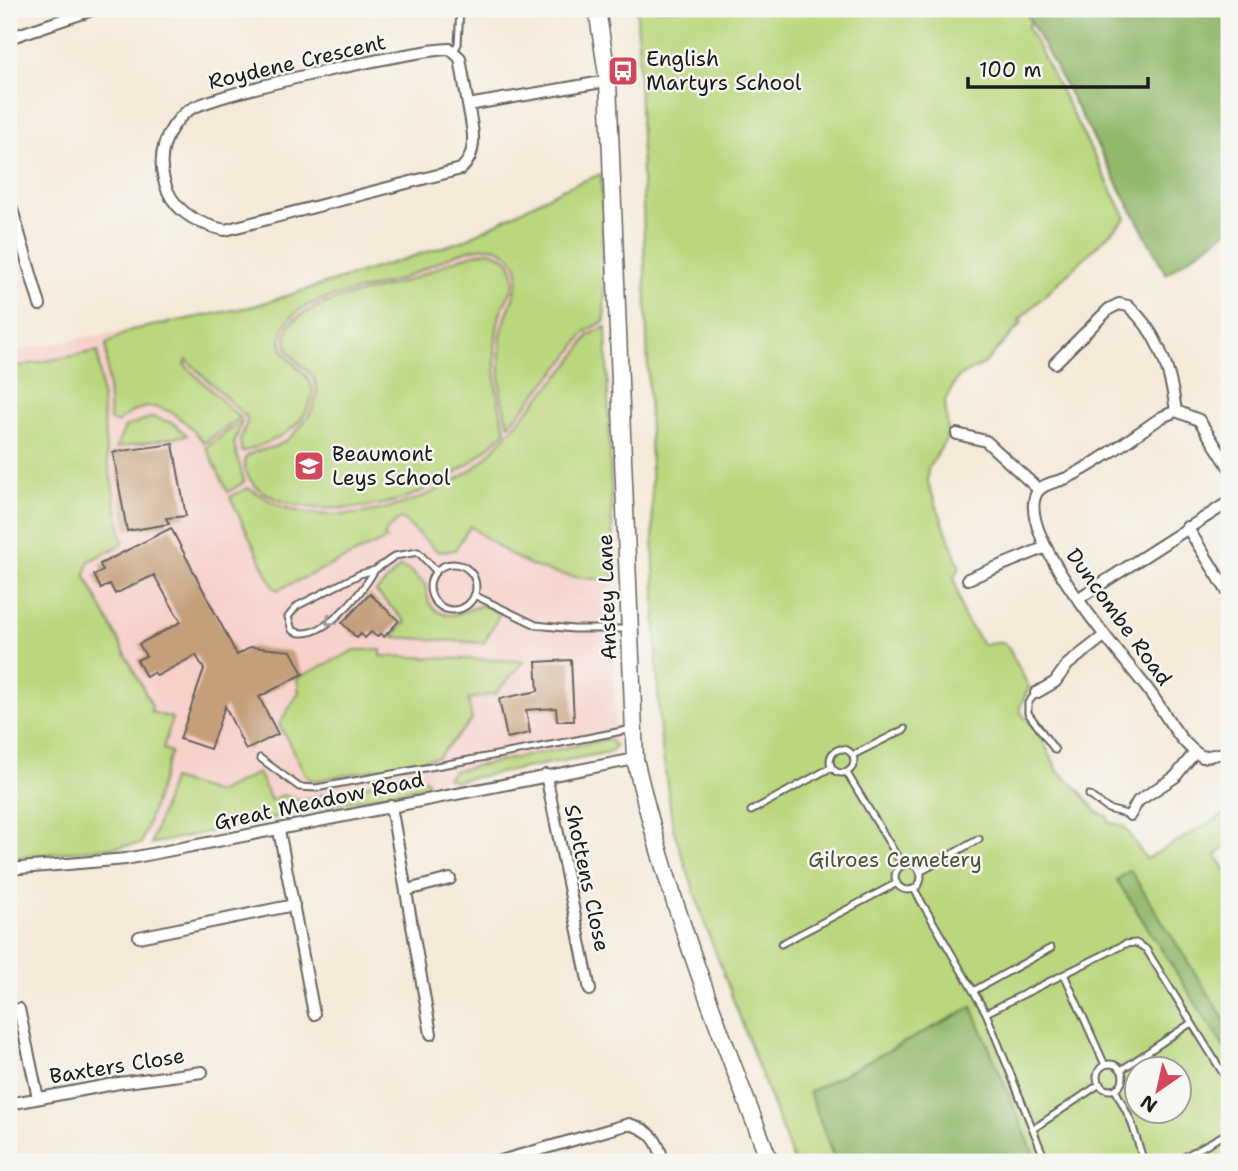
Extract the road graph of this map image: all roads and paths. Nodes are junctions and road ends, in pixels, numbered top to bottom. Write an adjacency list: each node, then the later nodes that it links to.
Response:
1 (95, 9): 4 (street)
2 (460, 9): 7 (lane)
3 (615, 9): 5 (lane)
4 (66, 13): 6 (street)
5 (598, 13): 8 (main road, Anstey Lane)
6 (9, 38)
7 (454, 51): 9 (street, Roydene Crescent); 9 (street, Roydene Crescent)
8 (608, 81): 9 (street); 26 (main road, Anstey Lane)
9 (468, 105)
10 (9, 199): 11 (street)
11 (40, 305)
12 (1055, 363): 13 (street)
13 (1175, 411): 15 (street); 16 (street)
14 (957, 434): 16 (street)
15 (1229, 467)
16 (1038, 490): 19 (street, Duncombe Road)
17 (1229, 502): 18 (street)
18 (1187, 527): 23 (street); 25 (street)
19 (1046, 547): 22 (street); 25 (street, Duncombe Road)
20 (375, 570): 20 (lane, one-way to 20); 21 (lane)
21 (436, 571): 24 (lane); 24 (lane)
22 (968, 579)
23 (1229, 594)
24 (474, 595): 26 (lane)
25 (1079, 598): 27 (street, Duncombe Road)
26 (630, 629): 29 (main road, Anstey Lane)
27 (1104, 636): 28 (street); 32 (street, Duncombe Road)
28 (1036, 693): 31 (lane)
29 (632, 729): 35 (lane); 36 (main road, Anstey Lane)
30 (905, 729): 34 (lane)
31 (1055, 750)
32 (1195, 752): 33 (street); 43 (street)
33 (1229, 752)
34 (853, 755): 37 (lane); 38 (lane)
35 (260, 758)
36 (635, 759): 39 (street, Great Meadow Road); 77 (main road, Anstey Lane)
37 (832, 767): 38 (lane); 42 (lane)
38 (847, 773): 46 (lane)
39 (546, 775): 41 (street, Great Meadow Road); 58 (street, Shottens Close)
40 (1089, 795): 43 (lane)
41 (391, 806): 44 (street, Great Meadow Road); 52 (street)
42 (751, 811)
43 (1129, 815)
44 (279, 830): 47 (street, Great Meadow Road); 53 (street)
45 (979, 839): 48 (lane)
46 (903, 866): 48 (lane); 50 (lane)
47 (9, 869)
48 (920, 872): 51 (lane)
49 (450, 879): 52 (street)
50 (897, 883): 51 (lane); 55 (lane)
51 (914, 889): 59 (lane)
52 (407, 890): 64 (street)
53 (294, 905): 54 (street); 61 (street)
54 (139, 937)
55 (781, 944)
56 (1051, 948): 59 (lane)
57 (1064, 974): 62 (lane); 63 (lane); 65 (lane)
58 (590, 990)
59 (975, 990): 62 (lane)
60 (19, 1009): 71 (street, Baxters Close)
61 (314, 1013)
62 (986, 1013): 73 (lane)
63 (1191, 1023): 66 (lane); 68 (lane)
64 (431, 1034)
65 (1105, 1065): 66 (lane); 69 (lane)
66 (1121, 1070): 70 (lane)
67 (202, 1072): 71 (street, Baxters Close)
68 (1229, 1083)
69 (1100, 1084): 70 (lane); 73 (lane)
70 (1115, 1089): 79 (lane)
71 (38, 1098): 72 (street, Baxters Close)
72 (9, 1104)
73 (1033, 1129): 78 (lane)
74 (1229, 1132): 80 (lane)
75 (497, 1162): 76 (street)
76 (663, 1162)
77 (770, 1162)
78 (1046, 1162)
79 (1143, 1162)
80 (1175, 1162)

